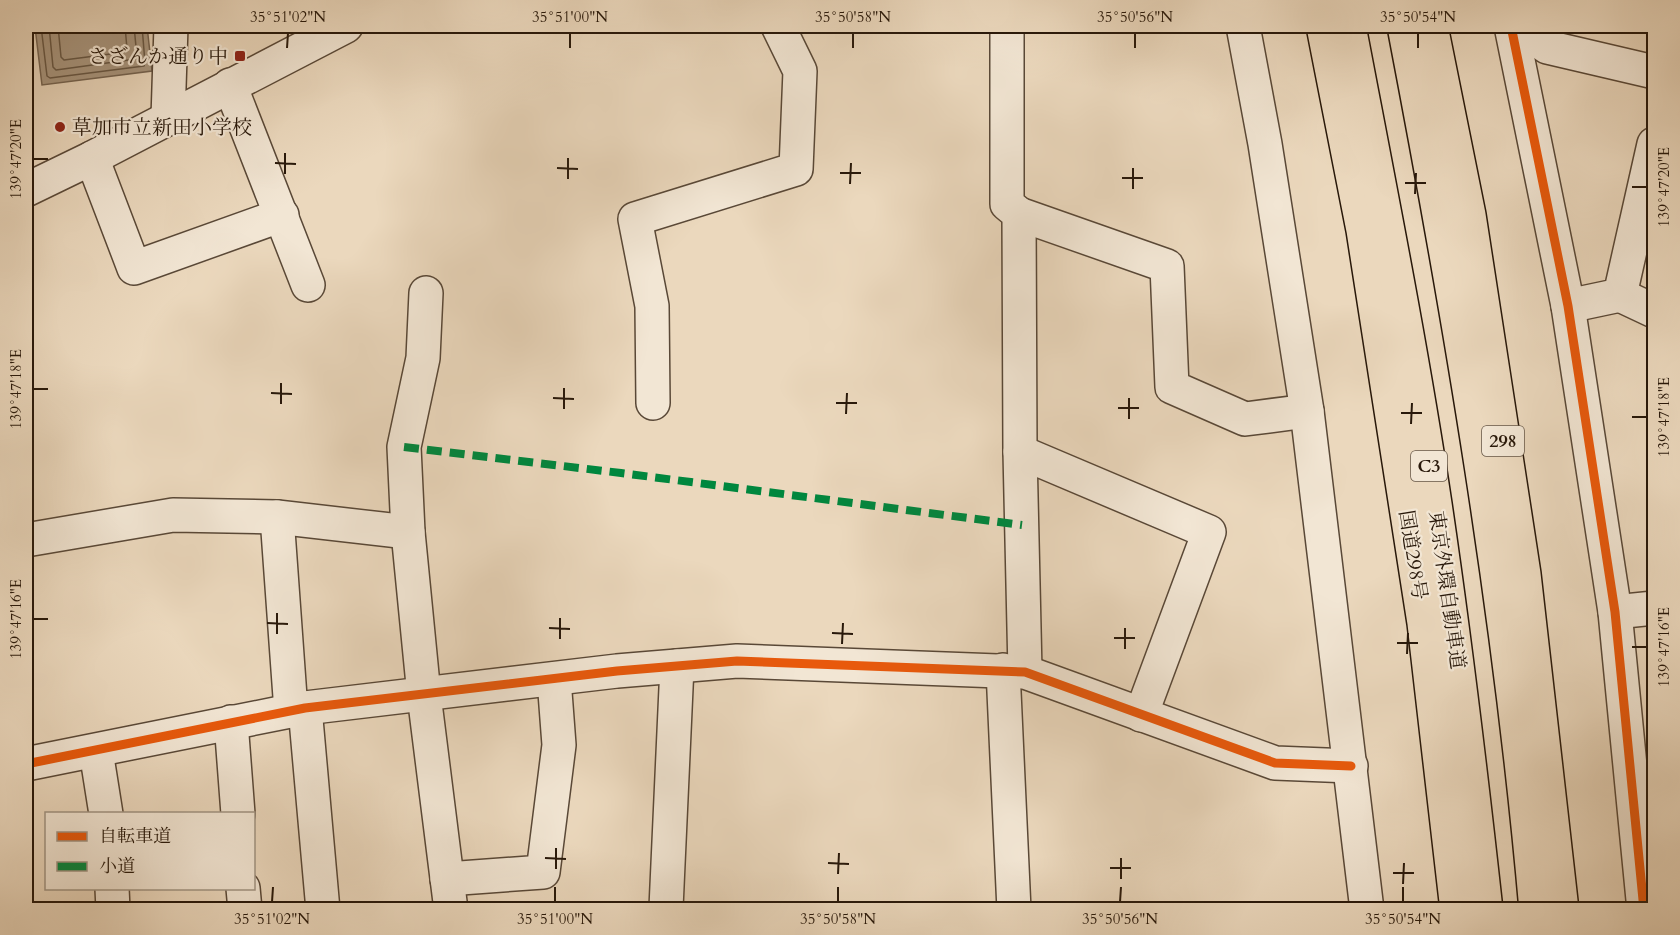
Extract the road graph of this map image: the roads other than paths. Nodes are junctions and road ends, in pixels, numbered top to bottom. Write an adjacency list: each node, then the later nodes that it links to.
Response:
1 (171, 26): 13 (street)
2 (346, 26): 12 (street)
3 (777, 26): 26 (street)
4 (1007, 26): 17 (street)
5 (1243, 26): 27 (street)
6 (1404, 26): 59 (highway)
7 (1431, 26): 18 (highway, 298)
8 (1511, 26): 24 (street)
9 (1518, 26): 11 (street)
10 (1330, 29): 20 (highway, 国道298号); 58 (highway, 東京外環自動車道 / C3)
11 (1654, 72)
12 (231, 85): 13 (street); 19 (street)
13 (168, 118): 15 (street)
14 (1654, 144): 23 (street)
15 (92, 158): 16 (street); 19 (street)
16 (26, 190)
17 (1019, 214): 27 (street); 28 (street)
18 (1469, 215): 60 (highway, 298); 61 (highway, 298)
19 (282, 216): 21 (street)
20 (1363, 230): 56 (highway); 57 (highway, 国道298号)
21 (308, 285)
22 (426, 293): 30 (street)
23 (1620, 295): 24 (street); 25 (street)
24 (1568, 306): 33 (street)
25 (1654, 311)
26 (653, 403)
27 (1307, 411): 43 (street)
28 (1020, 452): 35 (street); 39 (street)
29 (277, 517): 30 (street); 31 (street); 38 (street)
30 (408, 532): 37 (street)
31 (26, 540)
32 (1654, 608): 33 (street)
33 (1615, 612): 46 (street)
34 (677, 666): 35 (street); 36 (street); 50 (street)
35 (1014, 671): 39 (street); 54 (street)
36 (554, 679): 37 (street); 49 (street)
37 (424, 695): 38 (street); 49 (street)
38 (298, 709): 40 (street); 53 (street)
39 (1141, 715): 43 (street)
40 (231, 722): 41 (street); 45 (street)
41 (96, 751): 42 (street); 44 (street)
42 (26, 764)
43 (1350, 766): 55 (street)
44 (106, 812)
45 (238, 812)
46 (1648, 872): 62 (street)
47 (112, 890): 51 (street)
48 (243, 890): 52 (street)
49 (449, 894)
50 (666, 908)
51 (113, 909)
52 (245, 909)
53 (323, 909)
54 (1014, 909)
55 (1367, 909)
56 (1437, 909)
57 (1457, 909)
58 (1486, 909)
59 (1536, 909)
60 (1562, 909)
61 (1580, 909)
62 (1644, 909)

